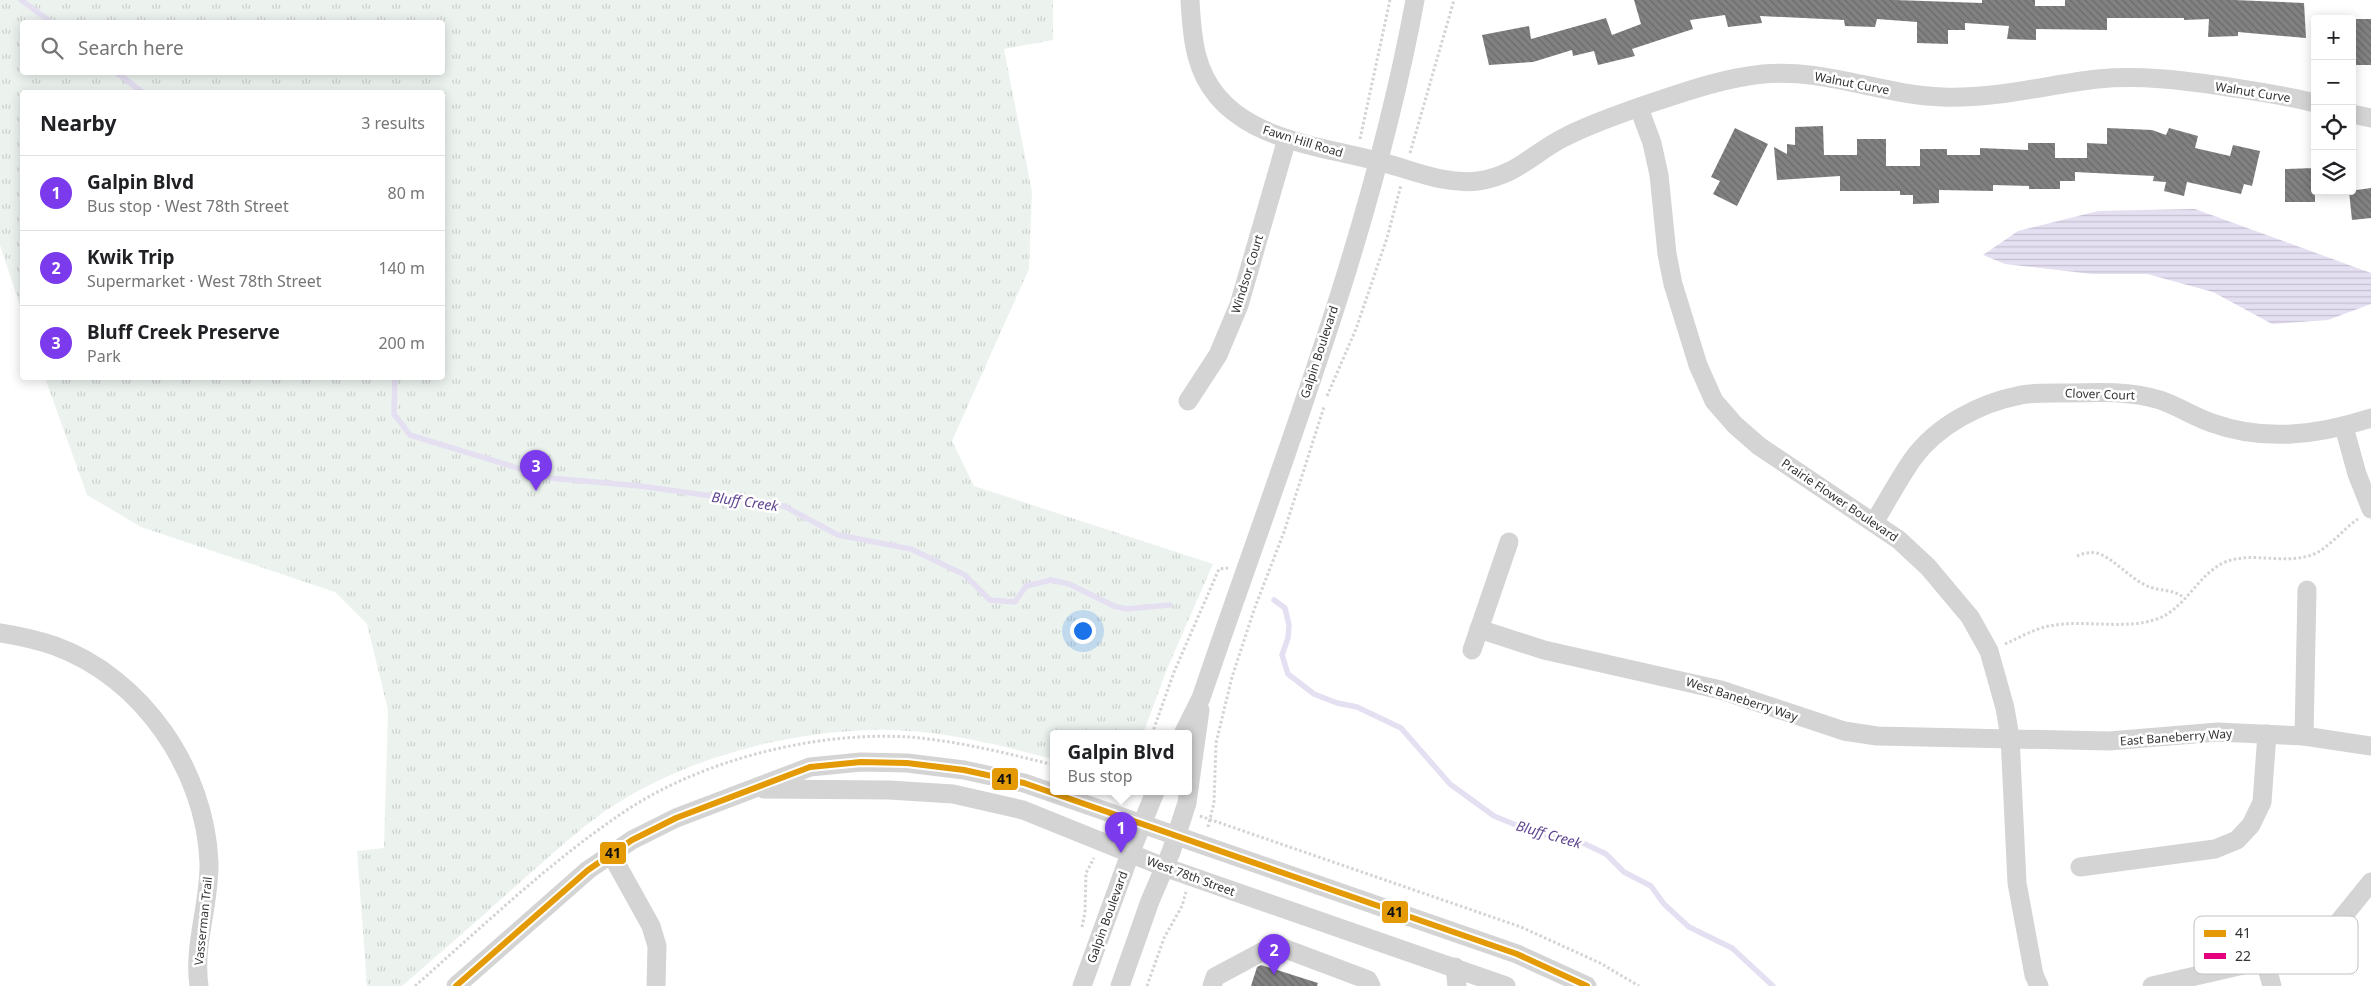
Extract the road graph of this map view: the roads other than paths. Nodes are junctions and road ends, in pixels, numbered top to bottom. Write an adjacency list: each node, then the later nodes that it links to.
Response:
1 (1190, 0): 7 (street, Fawn Hill Road)
2 (1415, 0): 8 (street, Galpin Boulevard)
3 (2311, 102): 4 (street, Walnut Curve)
4 (1638, 108): 8 (street, Walnut Curve); 13 (street, Prairie Flower Boulevard)
5 (2356, 115): 6 (street)
6 (2371, 118)
7 (1287, 139): 8 (street, Fawn Hill Road); 9 (street, Windsor Court)
8 (1380, 162): 19 (street, Galpin Boulevard)
9 (1188, 402)
10 (2371, 418): 11 (street, Clover Court)
11 (2344, 427): 12 (street); 13 (street, Clover Court)
12 (2368, 512)
13 (1874, 521): 23 (street, Prairie Flower Boulevard)
14 (1508, 542): 16 (street)
15 (2307, 590): 22 (street)
16 (1479, 629): 18 (street); 23 (street, West Baneberry Way)
17 (0, 633): 41 (street, Vasserman Trail)
18 (1472, 650)
19 (1201, 698): 20 (street, Galpin Boulevard); 25 (street, Galpin Boulevard)
20 (1185, 730)
21 (2268, 734): 22 (street, East Baneberry Way); 23 (street, East Baneberry Way); 36 (street)
22 (2304, 736): 24 (street, East Baneberry Way)
23 (2010, 737): 51 (street, Prairie Flower Boulevard)
24 (2371, 746)
25 (1192, 780)
26 (752, 789): 27 (street, West 78th Street); 33 (street, West 78th Street); 34 (street, West 78th Street)
27 (1050, 792)
28 (1060, 795): 31 (street, West 78th Street)
29 (1154, 795): 31 (street, Galpin Boulevard)
30 (1188, 795): 32 (street, Galpin Boulevard)
31 (1143, 824): 32 (street, West 78th Street); 34 (street, Galpin Boulevard)
32 (1176, 835): 35 (street, Galpin Boulevard); 50 (street, West 78th Street)
33 (610, 854): 42 (street, West 78th Street); 43 (street)
34 (1130, 854): 35 (street, West 78th Street); 44 (street, Galpin Boulevard)
35 (1164, 867): 39 (street, West 78th Street); 45 (street, Galpin Boulevard)
36 (2080, 867)
37 (2369, 888): 38 (street)
38 (2344, 916)
39 (1455, 967): 48 (street); 49 (street, West 78th Street)
40 (2204, 974): 52 (street)
41 (199, 986)
42 (456, 986)
43 (656, 986)
44 (1082, 986)
45 (1120, 986)
46 (1212, 986): 47 (street)
47 (1371, 986)
48 (1457, 986)
49 (1506, 986)
50 (1587, 986)
51 (2039, 986)
52 (2152, 986)

